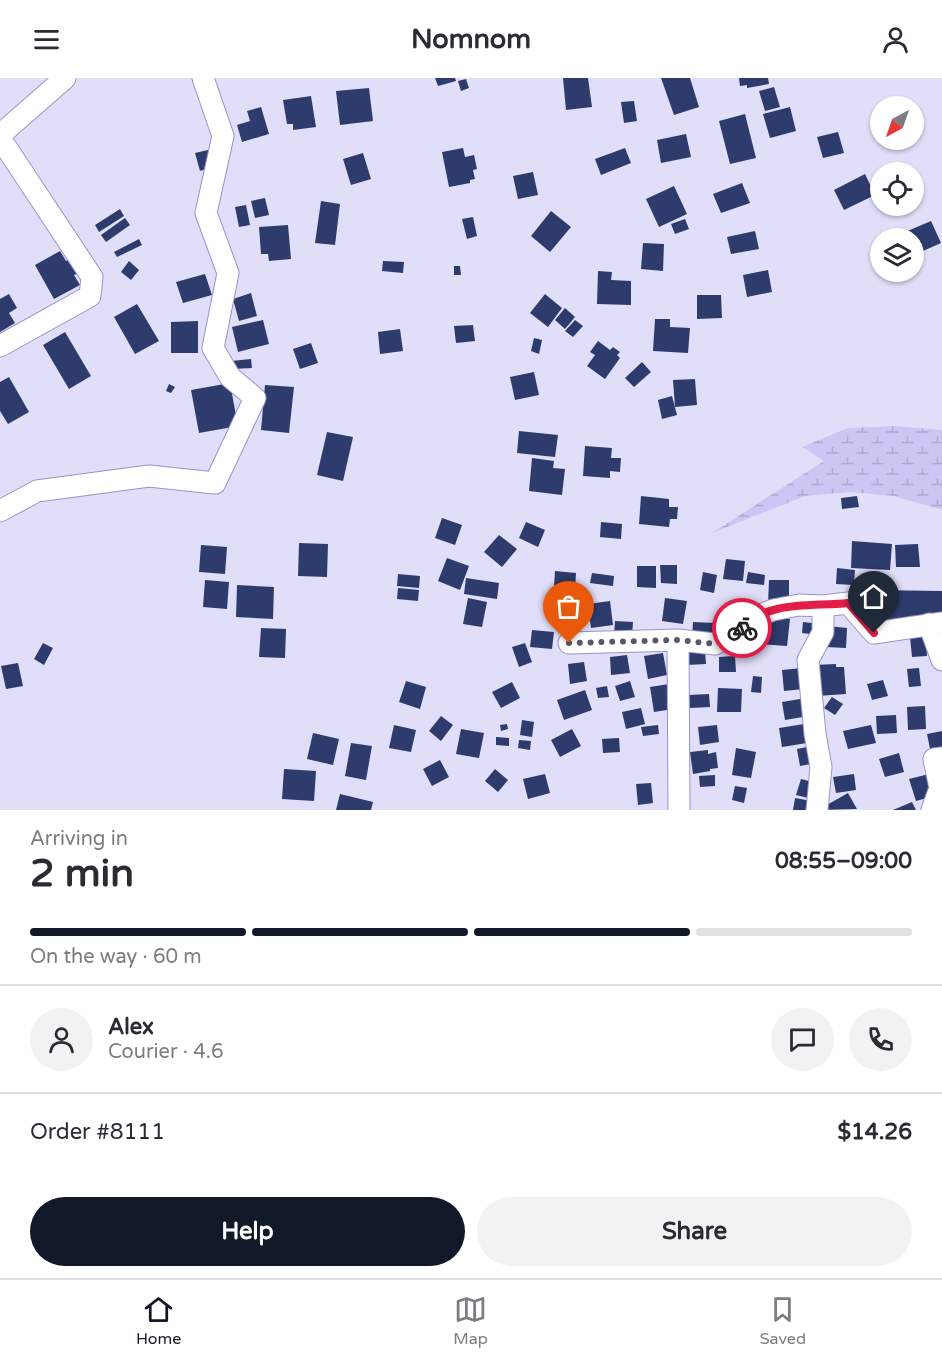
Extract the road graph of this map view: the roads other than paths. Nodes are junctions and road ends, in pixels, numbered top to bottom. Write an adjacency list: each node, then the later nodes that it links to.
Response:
1 (65, 78): 3 (street)
2 (203, 78): 5 (street)
3 (0, 137): 4 (street)
4 (0, 346)
5 (0, 511)
6 (823, 606): 7 (street); 8 (street); 13 (street)
7 (936, 623): 10 (street)
8 (678, 640): 9 (street); 12 (street)
9 (569, 643)
10 (942, 660)
11 (942, 758): 14 (street)
12 (679, 810)
13 (817, 810)
14 (932, 810)

